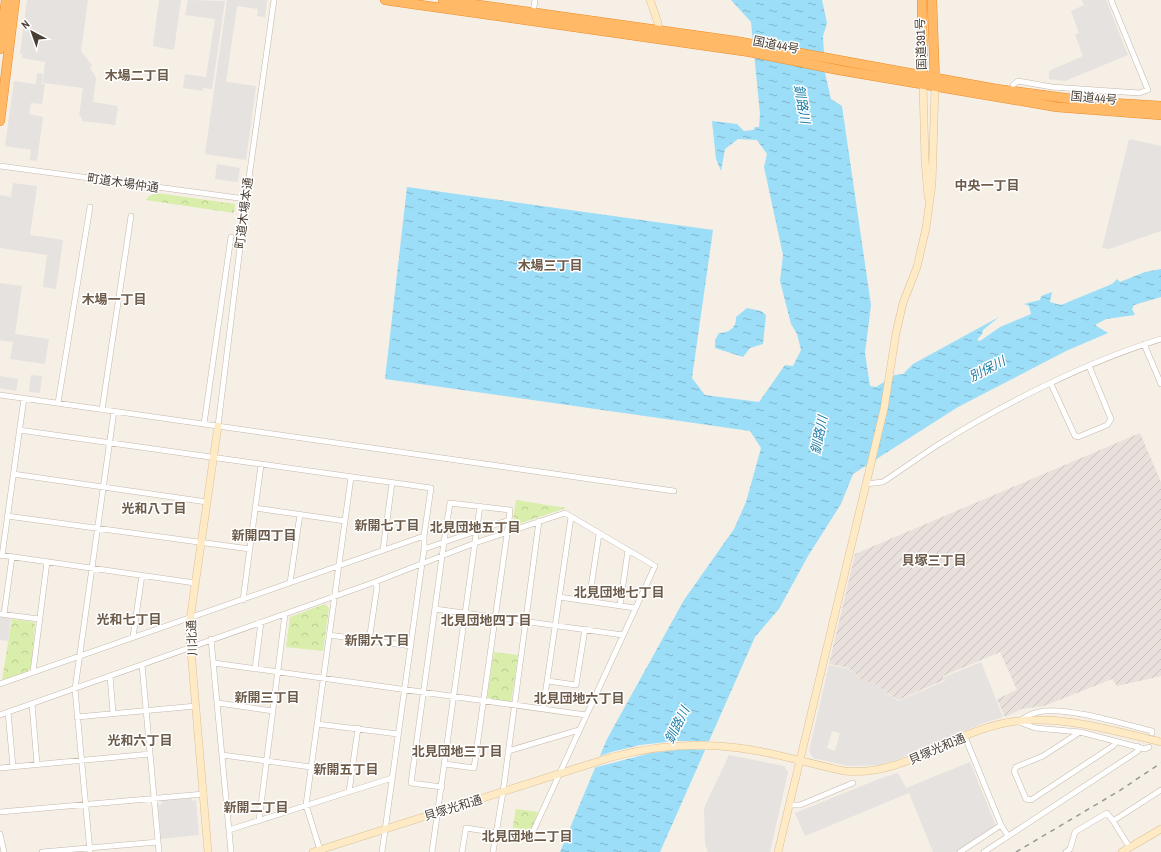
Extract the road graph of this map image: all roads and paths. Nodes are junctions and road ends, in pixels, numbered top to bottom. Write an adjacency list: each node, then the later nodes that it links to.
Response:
1 (6, 0): 14 (highway)
2 (15, 0): 14 (highway)
3 (274, 0): 23 (street, 町道木場本通)
4 (385, 0): 11 (highway, 国道44号)
5 (443, 0): 11 (highway, 国道44号)
6 (535, 0): 12 (street)
7 (650, 0): 13 (street)
8 (922, 0): 15 (highway, 国道391号)
9 (932, 0): 16 (highway, 国道391号)
10 (1111, 0): 17 (street)
11 (485, 7): 12 (highway, 国道44号)
12 (532, 17): 13 (highway, 国道44号)
13 (659, 34): 15 (highway, 国道44号)
14 (3, 50): 19 (highway)
15 (923, 81): 16 (highway, 国道44号); 25 (street)
16 (935, 83): 17 (highway, 国道44号); 25 (street)
17 (1012, 96): 18 (highway, 国道44号); 20 (highway, 国道44号)
18 (1161, 106)
19 (1, 109): 21 (highway)
20 (1161, 115)
21 (0, 121)
22 (0, 166): 23 (street, 町道木場仲通)
23 (246, 199): 39 (street, 町道木場本通)
24 (90, 207): 35 (street)
25 (930, 211): 47 (street)
26 (131, 216): 36 (street)
27 (231, 237): 38 (street)
28 (1161, 339): 29 (street)
29 (1144, 344): 30 (street); 32 (street)
30 (1089, 366): 31 (street); 31 (street)
31 (1051, 384): 47 (street)
32 (1161, 384)
33 (0, 395): 34 (street)
34 (24, 398): 35 (street); 40 (street)
35 (58, 403): 36 (street)
36 (102, 410): 37 (street)
37 (114, 412): 38 (street); 41 (street)
38 (204, 424): 39 (street)
39 (218, 426): 42 (street, 川北通); 49 (street)
40 (19, 430): 41 (street); 44 (street)
41 (109, 443): 42 (street); 48 (street)
42 (213, 458): 43 (street); 50 (street, 川北通)
43 (261, 465): 45 (street); 52 (street)
44 (13, 474): 48 (street); 54 (street)
45 (351, 477): 46 (street); 57 (street)
46 (392, 483): 63 (street); 69 (street)
47 (865, 484): 150 (street)
48 (103, 487): 50 (street); 59 (street)
49 (674, 491)
50 (207, 502): 64 (street, 川北通)
51 (480, 506): 56 (street); 60 (street); 65 (street)
52 (255, 508): 53 (street); 67 (street)
53 (300, 514): 57 (street); 81 (street)
54 (7, 516): 59 (street); 71 (street)
55 (571, 517): 58 (street); 62 (street); 83 (street)
56 (509, 520): 60 (street); 61 (street)
57 (345, 521): 76 (street)
58 (539, 521): 61 (street); 95 (street)
59 (98, 528): 64 (street); 77 (street)
60 (476, 530): 65 (street); 66 (street)
61 (508, 532): 66 (street); 92 (street)
62 (599, 534): 70 (street); 85 (street)
63 (424, 536): 68 (street); 69 (street)
64 (201, 542): 67 (street); 79 (street, 川北通)
65 (444, 542): 68 (street); 72 (street)
66 (475, 543): 72 (street); 89 (street)
67 (250, 549): 84 (street)
68 (424, 549): 75 (street)
69 (383, 550): 76 (street)
70 (628, 550): 86 (street); 87 (street)
71 (1, 555): 73 (street)
72 (443, 555): 75 (street); 88 (street)
73 (12, 557): 74 (street); 90 (street)
74 (47, 562): 77 (street); 94 (street)
75 (422, 564): 80 (street); 104 (street)
76 (339, 566): 81 (street); 82 (street)
77 (92, 568): 78 (street); 106 (street)
78 (142, 576): 79 (street); 101 (street)
79 (195, 582): 93 (street, 川北通)
80 (375, 582): 82 (street); 103 (street)
81 (290, 583): 84 (street)
82 (334, 596): 91 (street); 99 (street)
83 (559, 597): 85 (street); 97 (street)
84 (243, 600): 93 (street)
85 (589, 601): 86 (street)
86 (620, 605): 87 (street)
87 (635, 608): 100 (street)
88 (435, 609): 89 (street); 118 (street)
89 (466, 613): 92 (street); 119 (street)
90 (2, 614): 94 (street)
91 (285, 614): 96 (street); 111 (street)
92 (495, 616): 95 (street); 120 (street)
93 (190, 618): 101 (street); 105 (street, 川北通)
94 (39, 619): 110 (street)
95 (525, 621): 97 (street); 123 (street)
96 (261, 622): 102 (street); 109 (street)
97 (555, 625): 98 (street); 114 (street)
98 (585, 629): 100 (street); 114 (street)
99 (330, 635): 103 (street); 113 (street)
100 (623, 635): 131 (street)
101 (134, 637): 106 (street)
102 (211, 639): 105 (street); 107 (street)
103 (369, 641): 104 (street)
104 (411, 646): 117 (street)
105 (191, 648): 108 (street); 124 (street, 川北通)
106 (80, 657): 110 (street); 116 (street)
107 (214, 663): 109 (street); 121 (street)
108 (142, 665): 112 (street); 126 (street)
109 (255, 670): 111 (street)
110 (33, 672): 115 (street)
111 (278, 673): 113 (street); 127 (street)
112 (110, 676): 116 (street); 129 (street)
113 (324, 679): 117 (street); 134 (street)
114 (548, 681): 125 (street)
115 (0, 684)
116 (75, 689): 122 (street); 132 (street)
117 (405, 690): 118 (street); 139 (street)
118 (424, 693): 119 (street); 159 (street)
119 (453, 697): 120 (street); 152 (street)
120 (484, 701): 123 (street); 152 (street)
121 (218, 703): 127 (street); 147 (street)
122 (32, 704): 128 (street); 151 (street)
123 (514, 705): 125 (street); 145 (street)
124 (196, 706): 126 (street); 163 (street, 川北通)
125 (543, 709): 131 (street)
126 (147, 710): 129 (street); 146 (street)
127 (273, 711): 149 (street)
128 (8, 712): 130 (street); 153 (street)
129 (113, 713): 132 (street)
130 (0, 715)
131 (586, 715): 136 (street)
132 (77, 716): 148 (street)
133 (1018, 721): 137 (street); 138 (street); 140 (street, 貝塚光和通); 142 (street, 貝塚光和通)
134 (317, 724): 135 (street); 154 (street)
135 (358, 728): 139 (street); 161 (street)
136 (579, 730): 145 (street); 156 (street)
137 (1080, 732): 141 (street); 141 (street)
138 (1152, 733)
139 (398, 734): 157 (street)
140 (965, 737): 150 (street, 貝塚光和通); 172 (street)
141 (1116, 742): 143 (street)
142 (1161, 742)
143 (1137, 746): 144 (street); 178 (street)
144 (1149, 747)
145 (508, 750): 162 (street)
146 (150, 754): 148 (street); 164 (street)
147 (222, 755): 149 (street); 174 (street)
148 (81, 760): 151 (street); 165 (street)
149 (266, 761): 154 (street); 170 (street)
150 (799, 761): 156 (street, 貝塚光和通); 167 (street)
151 (37, 764): 153 (street)
152 (445, 764): 159 (street)
153 (13, 767): 155 (street)
154 (311, 767): 166 (street)
155 (0, 768)
156 (559, 774): 162 (street, 貝塚光和通); 176 (street)
157 (392, 778): 161 (street); 175 (street)
158 (853, 783): 167 (street)
159 (442, 786): 169 (street)
160 (1161, 790): 171 (street)
161 (349, 792): 166 (street)
162 (503, 792): 169 (street, 貝塚光和通); 176 (street)
163 (204, 794): 164 (street); 186 (street, 川北通)
164 (154, 798): 165 (street); 179 (street)
165 (85, 805): 168 (street); 180 (street)
166 (306, 805): 170 (street); 182 (street)
167 (789, 805): 192 (street)
168 (0, 812)
169 (438, 812): 175 (street, 貝塚光和通); 189 (street)
170 (259, 821): 174 (street)
171 (1113, 821): 181 (street); 195 (street)
172 (1001, 825): 178 (street); 193 (street)
173 (1161, 829): 181 (street)
174 (229, 830): 187 (street)
175 (385, 830): 182 (street, 貝塚光和通); 188 (street)
176 (496, 832): 190 (street); 191 (street)
177 (0, 834): 183 (street)
178 (1008, 836): 194 (street)
179 (158, 842): 180 (street); 185 (street)
180 (89, 850): 184 (street)
181 (1130, 850): 196 (street)
182 (316, 851)
183 (4, 852)
184 (42, 852)
185 (159, 852)
186 (208, 852)
187 (231, 852)
188 (382, 852)
189 (432, 852)
190 (462, 852)
191 (493, 852)
192 (778, 852)
193 (960, 852)
194 (984, 852)
195 (1066, 852)
196 (1122, 852)

